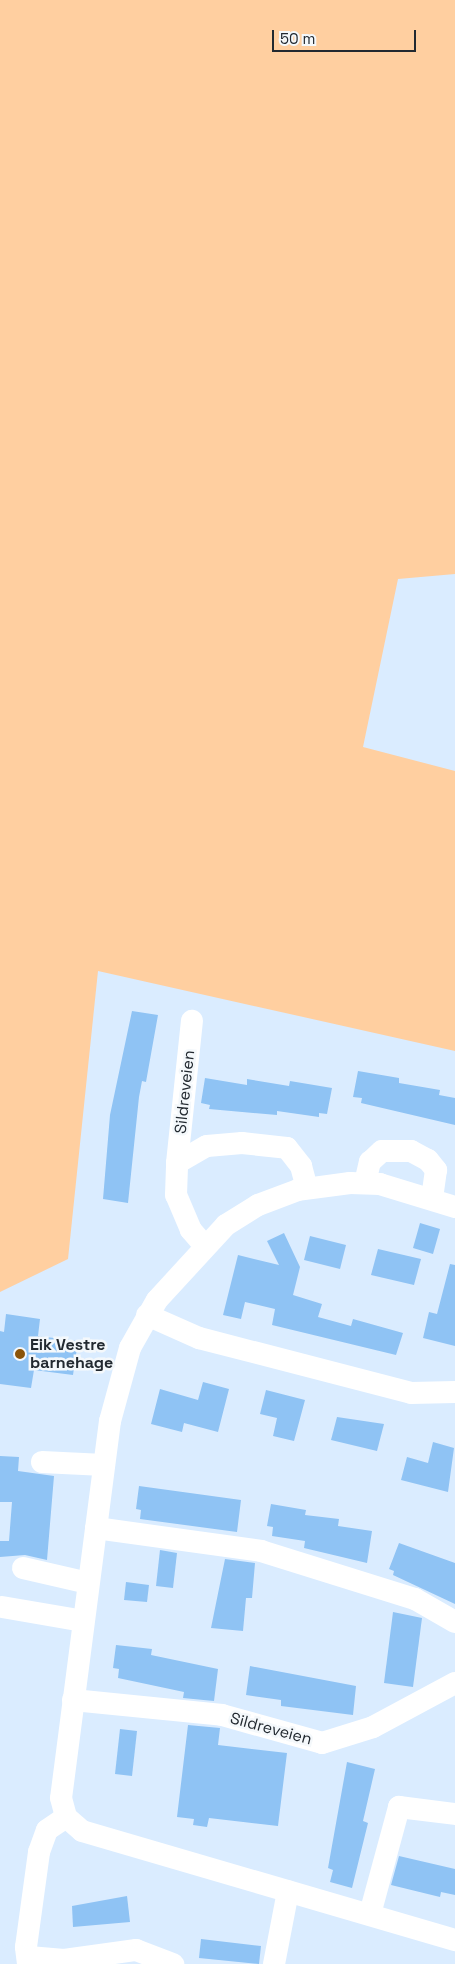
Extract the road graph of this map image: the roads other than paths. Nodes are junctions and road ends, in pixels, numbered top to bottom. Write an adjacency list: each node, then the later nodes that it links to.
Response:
1 (192, 1021): 2 (street, Sildreveien)
2 (177, 1162): 4 (street, Sildreveien); 7 (street, Sildreveien)
3 (365, 1183): 4 (street); 5 (street); 5 (street)
4 (307, 1188): 7 (street)
5 (432, 1198): 6 (street)
6 (455, 1207)
7 (204, 1245): 8 (street)
8 (147, 1315): 9 (street); 11 (street)
9 (455, 1392)
10 (42, 1462): 11 (street)
11 (104, 1464): 12 (street)
12 (96, 1528): 14 (street); 17 (street)
13 (22, 1568): 14 (street)
14 (88, 1583): 16 (street)
15 (2, 1607): 16 (street)
16 (83, 1620): 19 (street)
17 (455, 1622)
18 (455, 1683): 19 (street, Sildreveien)
19 (73, 1700): 21 (street)
20 (455, 1814): 23 (street)
21 (66, 1817): 22 (street); 25 (street)
22 (288, 1891): 23 (street); 27 (street)
23 (370, 1914): 24 (street)
24 (455, 1940)
25 (29, 1960): 26 (street)
26 (173, 1964)
27 (274, 1964)

